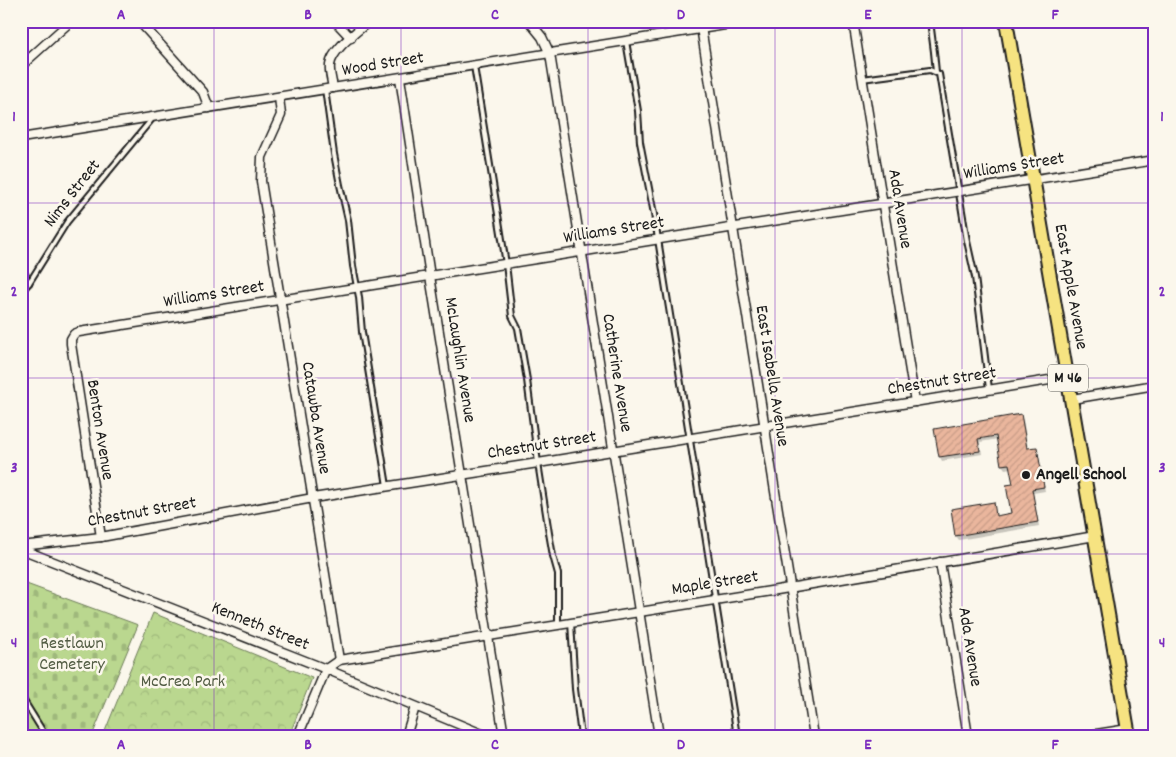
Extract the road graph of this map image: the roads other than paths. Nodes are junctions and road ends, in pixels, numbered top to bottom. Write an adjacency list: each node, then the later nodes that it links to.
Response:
1 (71, 21): 16 (street)
2 (139, 21): 23 (street)
3 (335, 21): 13 (street)
4 (369, 21): 13 (street)
5 (529, 21): 15 (street, Catherine Avenue)
6 (750, 21): 11 (street, Wood Street)
7 (853, 21): 20 (street, Ada Avenue)
8 (930, 21): 18 (lane)
9 (1006, 21): 27 (main road, East Apple Avenue / M 46)
10 (1154, 21): 12 (street)
11 (700, 25): 14 (street, Wood Street); 30 (street, East Isabella Avenue)
12 (1155, 28)
13 (351, 38): 21 (street)
14 (626, 41): 15 (street, Wood Street); 31 (lane)
15 (550, 54): 17 (street, Wood Street); 32 (street, Catherine Avenue)
16 (21, 66)
17 (474, 66): 19 (street, Wood Street); 33 (lane)
18 (936, 72): 20 (lane); 28 (lane)
19 (400, 78): 21 (street, Wood Street); 35 (street, McLaughlin Avenue)
20 (862, 79): 29 (street, Ada Avenue)
21 (329, 89): 22 (street, Wood Street); 37 (lane)
22 (278, 97): 23 (street, Wood Street); 39 (street, Catawba Avenue)
23 (209, 108): 24 (street, Wood Street)
24 (153, 117): 25 (street, Wood Street); 36 (lane, Nims Street)
25 (21, 138)
26 (1155, 160): 27 (street, Williams Street)
27 (1034, 179): 28 (street, Williams Street); 41 (main road, East Apple Avenue / M 46)
28 (960, 191): 29 (street, Williams Street); 43 (lane)
29 (883, 204): 30 (street, Williams Street); 45 (street, Ada Avenue)
30 (733, 228): 31 (street, Williams Street); 46 (street, East Isabella Avenue)
31 (658, 239): 32 (street, Williams Street); 47 (lane)
32 (581, 252): 33 (street, Williams Street); 48 (street, Catherine Avenue)
33 (506, 264): 35 (street, Williams Street); 49 (lane)
34 (21, 266): 36 (lane)
35 (430, 276): 37 (street, Williams Street); 50 (street, McLaughlin Avenue)
36 (30, 283): 38 (lane, Nims Street)
37 (357, 288): 39 (street, Williams Street); 51 (lane)
38 (21, 292)
39 (281, 299): 40 (street, Williams Street); 52 (street, Catawba Avenue)
40 (79, 332): 54 (street, Benton Avenue)
41 (1068, 377): 43 (street, Chestnut Street); 44 (main road, East Apple Avenue / M 46)
42 (1155, 385): 44 (street)
43 (990, 390): 45 (street, Chestnut Street)
44 (1072, 399): 53 (main road, East Apple Avenue / M 46)
45 (915, 402): 46 (street, Chestnut Street)
46 (764, 426): 47 (street, Chestnut Street); 57 (street, East Isabella Avenue)
47 (689, 438): 48 (street, Chestnut Street); 58 (lane)
48 (613, 450): 49 (street, Chestnut Street); 59 (street, Catherine Avenue)
49 (538, 463): 50 (street, Chestnut Street); 61 (lane)
50 (462, 474): 51 (street, Chestnut Street); 62 (street, McLaughlin Avenue)
51 (387, 486): 52 (street, Chestnut Street)
52 (313, 498): 54 (street, Chestnut Street); 63 (street, Catawba Avenue)
53 (1095, 536): 56 (street, Maple Street); 67 (main road, East Apple Avenue / M 46)
54 (101, 537): 55 (street, Chestnut Street)
55 (21, 548): 64 (street, Kenneth Street)
56 (940, 562): 57 (street, Maple Street); 77 (street, Ada Avenue)
57 (790, 587): 58 (street, Maple Street); 76 (street, East Isabella Avenue)
58 (715, 600): 59 (street, Maple Street); 75 (lane)
59 (640, 611): 60 (street, Maple Street); 74 (street, Catherine Avenue)
60 (571, 622): 61 (street, Maple Street); 73 (lane)
61 (558, 624): 62 (street, Maple Street)
62 (488, 636): 63 (street, Maple Street); 72 (street, McLaughlin Avenue)
63 (339, 660): 64 (street)
64 (326, 670): 66 (street, Kenneth Street); 69 (street)
65 (21, 696): 68 (lane)
66 (415, 707): 70 (street); 71 (street, Kenneth Street)
67 (1128, 732): 78 (street)
68 (43, 736)
69 (298, 736)
70 (406, 736)
71 (487, 736)
72 (504, 736)
73 (581, 736)
74 (659, 736)
75 (737, 736)
76 (814, 736)
77 (968, 736)
78 (1084, 736)

